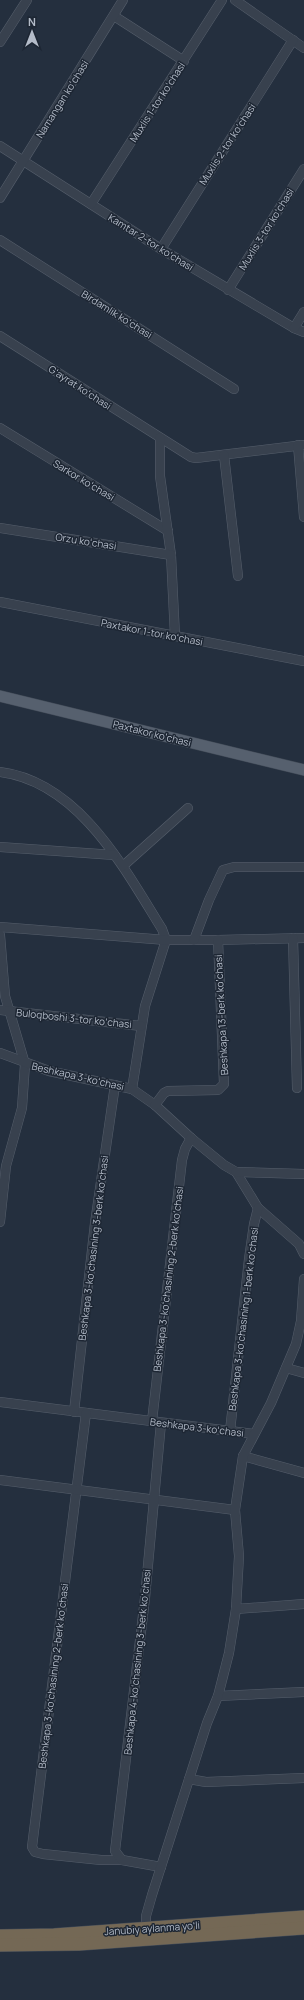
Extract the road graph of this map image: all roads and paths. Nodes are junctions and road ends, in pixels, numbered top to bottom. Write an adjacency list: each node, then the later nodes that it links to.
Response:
1 (27, 0): 7 (street)
2 (123, 0): 5 (street, Namangan koʻchasi)
3 (222, 0): 9 (street, Muxlis 1-tor koʻchasi)
4 (235, 0): 6 (street)
5 (114, 16): 9 (street); 11 (street, Namangan koʻchasi)
6 (294, 40): 8 (street); 16 (street, Muxlis 2-tor koʻchasi)
7 (0, 42)
8 (304, 48)
9 (184, 60): 14 (street, Muxlis 1-tor koʻchasi)
10 (0, 146): 11 (street, Kamtar 2-tor koʻchasi)
11 (23, 162): 13 (street, Namangan koʻchasi); 14 (street, Kamtar 2-tor koʻchasi)
12 (304, 169): 17 (street, Muxlis 3-tor koʻchasi)
13 (0, 198)
14 (91, 204): 16 (street, Kamtar 2-tor koʻchasi)
15 (0, 240): 22 (street, Birdamlik koʻchasi)
16 (160, 248): 17 (street, Kamtar 2-tor koʻchasi)
17 (228, 290): 19 (street, Kamtar 2-tor koʻchasi)
18 (304, 312): 19 (street)
19 (294, 328): 20 (street, Kamtar 2-tor koʻchasi)
20 (304, 332)
21 (0, 336): 24 (street, Gʻayrat koʻchasi)
22 (234, 389)
23 (0, 428): 29 (street, Sarkor koʻchasi)
24 (160, 438): 26 (street, Gʻayrat koʻchasi); 29 (street)
25 (301, 445): 26 (street, Gʻayrat koʻchasi); 27 (street)
26 (224, 455): 31 (street)
27 (304, 517)
28 (0, 528): 30 (street, Orzu koʻchasi)
29 (168, 531): 30 (street)
30 (171, 555): 33 (street)
31 (238, 576)
32 (0, 602): 33 (street, Paxtakor 1-tor koʻchasi)
33 (175, 636): 34 (street, Paxtakor 1-tor koʻchasi)
34 (304, 661)
35 (0, 696): 36 (main road, Paxtakor koʻchasi)
36 (304, 770)
37 (0, 772): 40 (street)
38 (188, 808): 41 (street)
39 (0, 847): 40 (street)
40 (114, 855): 41 (street)
41 (123, 866): 47 (street)
42 (304, 867): 48 (street)
43 (0, 927): 47 (street, Beshkapa 13-berk koʼchasi)
44 (0, 935): 50 (street)
45 (293, 938): 46 (street, Beshkapa 13-berk koʼchasi); 49 (street, Beshkapa 13-berk koʼchasi); 56 (street)
46 (304, 938)
47 (166, 940): 48 (street, Beshkapa 13-berk koʼchasi); 51 (street)
48 (194, 940): 49 (street, Beshkapa 13-berk koʼchasi)
49 (218, 940): 57 (street, Beshkapa 13-berk koʼchasi)
50 (4, 1011): 51 (street, Buloqboshi 3-tor koʻchasi); 53 (street)
51 (141, 1026): 55 (street)
52 (0, 1053): 53 (street, Beshkapa 3-koʻchasi)
53 (25, 1064): 54 (street, Beshkapa 3-koʻchasi); 62 (street)
54 (115, 1085): 55 (street, Beshkapa 3-koʻchasi); 68 (street, Beshkapa 3-koʻchasining 3-berk koʻchasi)
55 (132, 1088): 57 (street, Beshkapa 3-koʻchasi)
56 (297, 1088)
57 (155, 1105): 58 (street, Beshkapa 3-koʻchasi)
58 (191, 1138): 59 (street, Beshkapa 3-koʻchasi); 70 (street, Beshkapa 3-koʻchasining 2-berk koʻchasi)
59 (236, 1172): 60 (street); 61 (street, Beshkapa 3-koʻchasi)
60 (304, 1174)
61 (258, 1208): 63 (street, Beshkapa 3-koʻchasi); 71 (street, Beshkapa 3-koʻchasining 1-berk koʻchasi)
62 (0, 1222)
63 (304, 1254)
64 (304, 1279): 65 (street, Beshkapa 3-koʻchasi)
65 (286, 1368): 66 (street); 72 (street, Beshkapa 3-koʻchasi)
66 (304, 1373)
67 (0, 1402): 68 (street, Beshkapa 3-koʻchasi)
68 (74, 1412): 69 (street, Beshkapa 3-koʻchasi)
69 (86, 1413): 70 (street, Beshkapa 3-koʻchasi); 76 (street, Beshkapa 3-koʻchasining 2-berk koʻchasi)
70 (157, 1422): 71 (street, Beshkapa 3-koʻchasi); 77 (street, Beshkapa 4-koʻchasining 3-berk koʻchasi)
71 (230, 1431): 72 (street, Beshkapa 3-koʻchasi)
72 (254, 1434): 73 (street)
73 (243, 1456): 74 (street); 78 (street)
74 (304, 1473)
75 (0, 1480): 76 (street)
76 (76, 1490): 77 (street); 85 (street, Beshkapa 3-koʻchasining 2-berk koʻchasi)
77 (153, 1500): 78 (street); 85 (street, Beshkapa 4-koʻchasining 3-berk koʻchasi)
78 (235, 1510): 80 (street)
79 (304, 1604): 80 (street)
80 (236, 1609): 82 (street)
81 (304, 1693): 82 (street)
82 (218, 1696): 84 (street)
83 (304, 1778): 84 (street)
84 (189, 1779): 86 (street)
85 (122, 1860): 86 (street)
86 (161, 1867): 89 (street)
87 (304, 1917): 89 (highway, Janubiy aylanma yoʻli)
88 (304, 1928): 91 (highway, Janubiy aylanma yoʻli)
89 (146, 1929): 90 (highway, Janubiy aylanma yoʻli)
90 (0, 1936)
91 (0, 1945)

